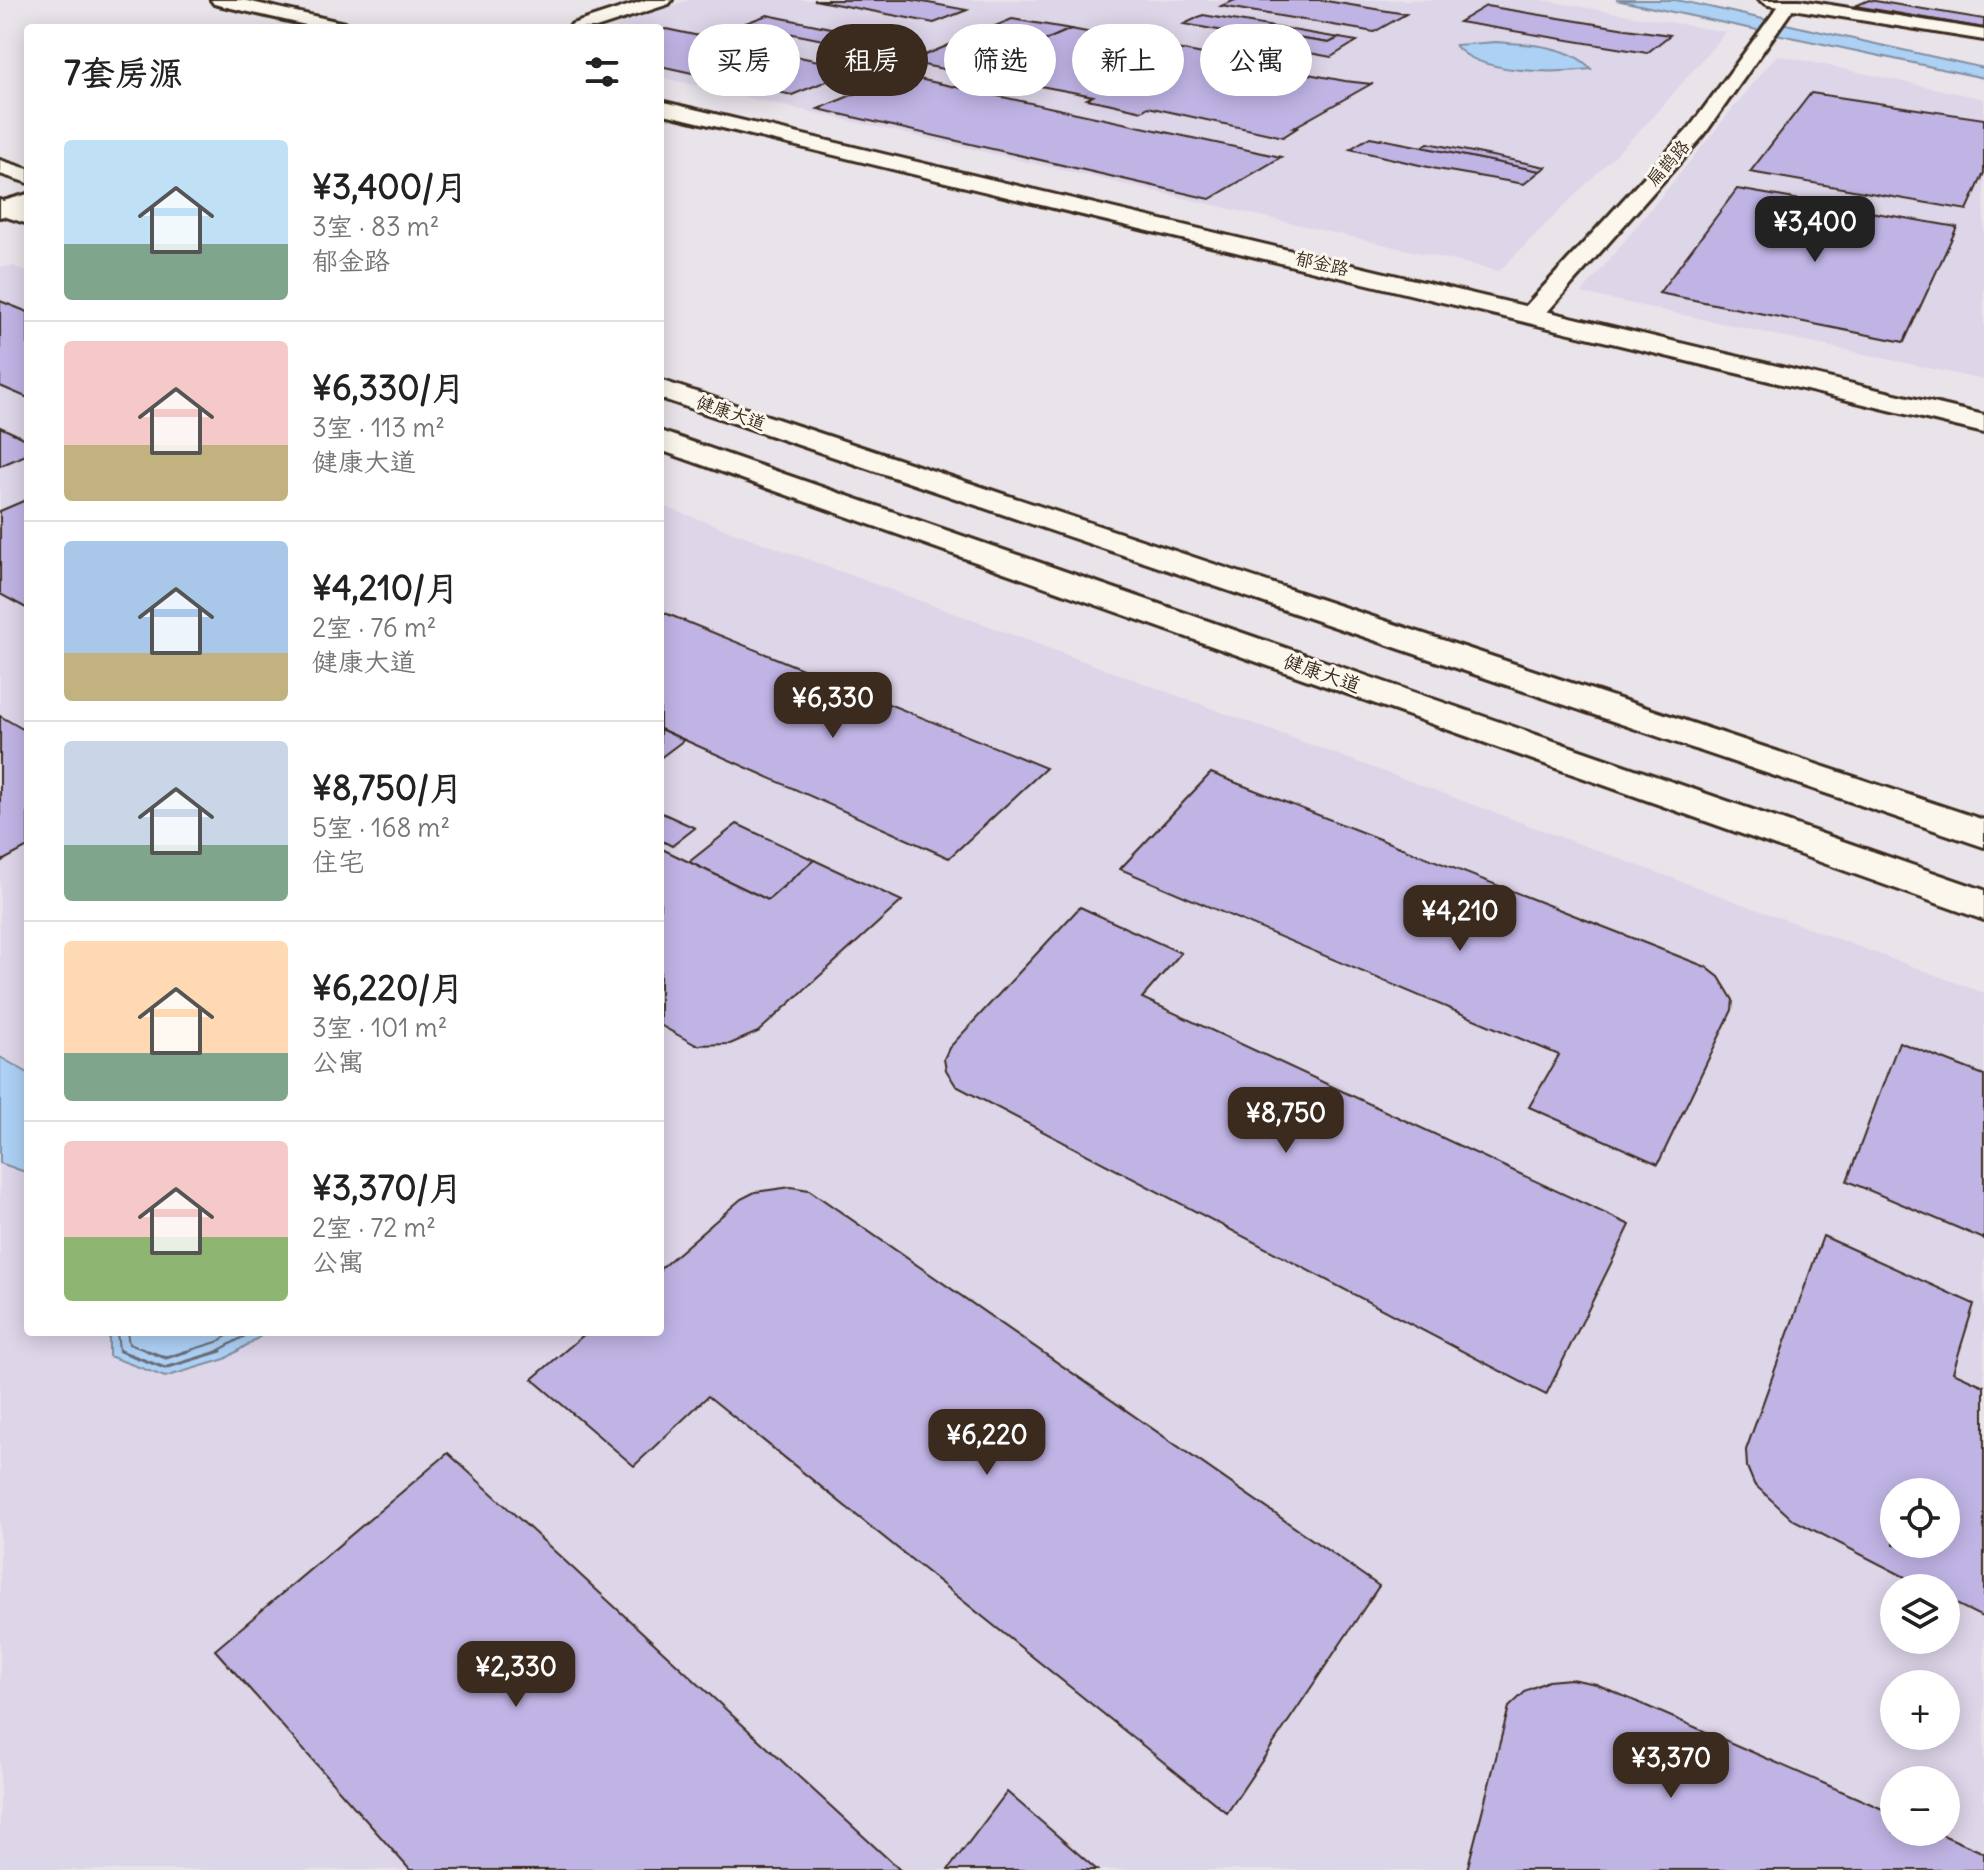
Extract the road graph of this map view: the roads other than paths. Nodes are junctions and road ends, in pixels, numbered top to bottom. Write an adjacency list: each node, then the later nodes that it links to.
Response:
1 (220, 0): 4 (street)
2 (663, 0): 5 (street)
3 (1782, 4): 6 (street); 14 (street, 扁鹊路)
4 (325, 24)
5 (590, 24)
6 (1984, 35)
7 (664, 99): 14 (street, 郁金路)
8 (664, 108): 14 (street, 郁金路)
9 (0, 167): 10 (street)
10 (24, 175)
11 (24, 202): 12 (street)
12 (2, 209): 13 (street)
13 (24, 216)
14 (1536, 310): 16 (street, 郁金路); 17 (street, 郁金路)
15 (664, 390): 19 (street, 健康大道)
16 (1984, 410)
17 (1984, 424)
18 (664, 441): 20 (street, 健康大道)
19 (1984, 834)
20 (1984, 906)

